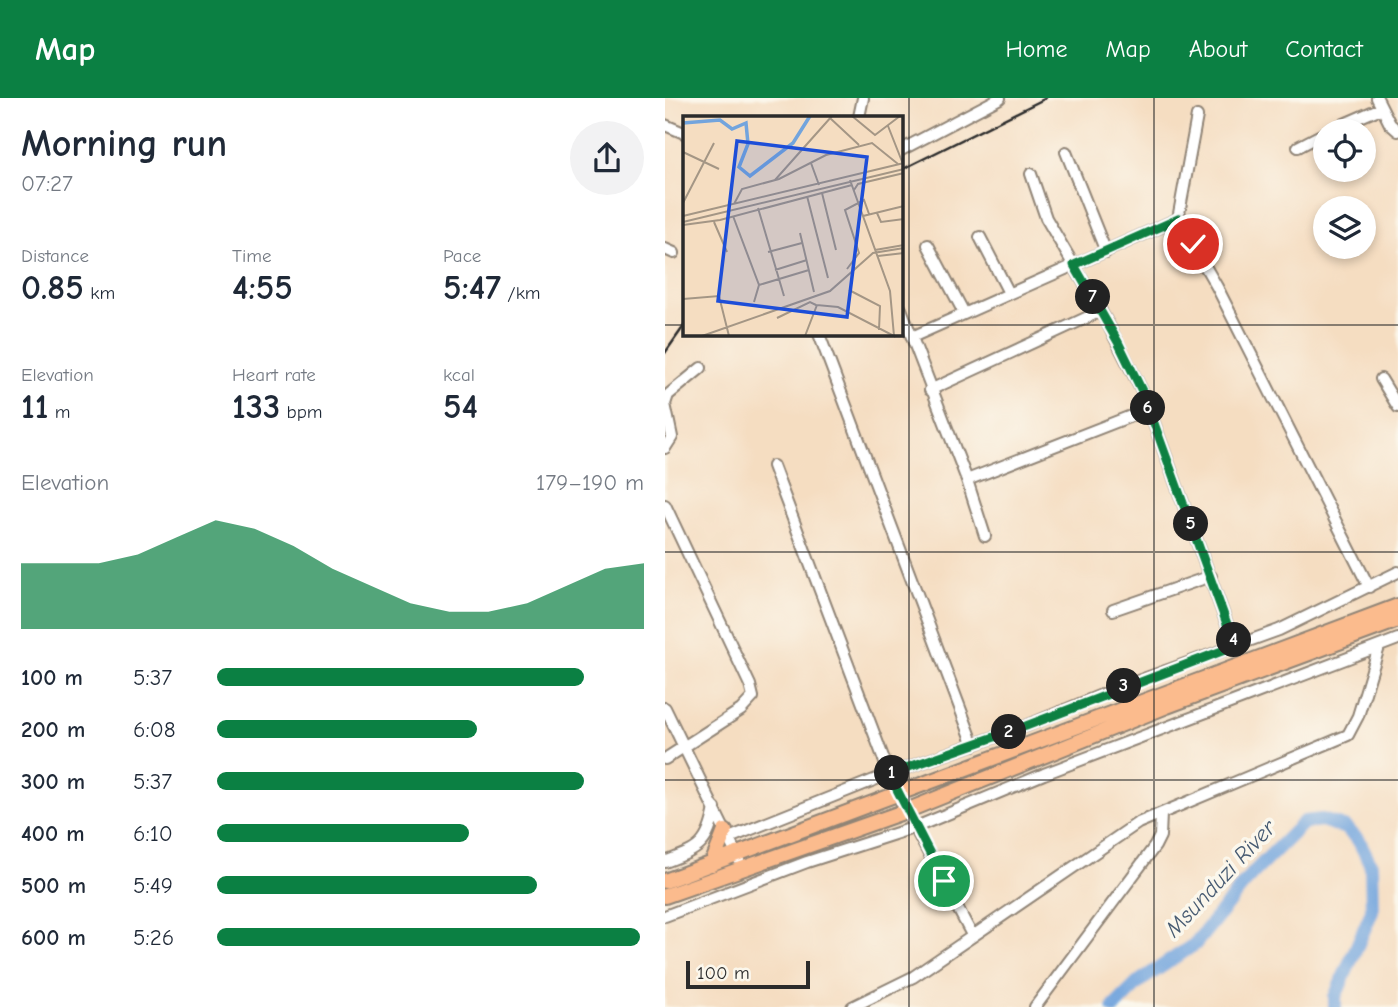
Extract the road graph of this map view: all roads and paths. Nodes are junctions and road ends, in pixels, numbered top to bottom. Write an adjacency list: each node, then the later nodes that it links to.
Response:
1 (863, 98): 5 (street)
2 (1000, 98): 3 (street)
3 (983, 102): 13 (street)
4 (1379, 103): 7 (street); 9 (street)
5 (859, 116)
6 (1198, 116): 16 (street)
7 (1350, 119)
8 (665, 125): 10 (street)
9 (1398, 131)
10 (683, 133)
11 (1313, 139): 12 (street)
12 (1298, 147)
13 (903, 149)
14 (1066, 152): 19 (street)
15 (1031, 174): 20 (street)
16 (1178, 219): 19 (street); 39 (street)
17 (980, 237): 21 (street)
18 (928, 245): 23 (street)
19 (1106, 251): 20 (street)
20 (1074, 265): 21 (street); 22 (street)
21 (1009, 293): 23 (street)
22 (1101, 311): 29 (street); 31 (street)
23 (964, 313): 26 (street)
24 (903, 314): 26 (street)
25 (820, 336): 47 (street)
26 (912, 337): 29 (street)
27 (701, 368): 32 (street)
28 (1381, 379): 30 (street)
29 (930, 390): 34 (street)
30 (1398, 407)
31 (1149, 409): 34 (street); 38 (street)
32 (665, 448)
33 (773, 466): 50 (street)
34 (967, 480): 36 (street)
35 (665, 505): 48 (street)
36 (985, 536)
37 (1398, 572): 39 (street)
38 (1211, 576): 41 (street); 44 (street)
39 (1369, 587): 44 (street)
40 (1398, 606): 51 (main road)
41 (1113, 610)
42 (1398, 621): 53 (main road)
43 (1398, 639): 45 (street)
44 (1235, 646): 47 (street)
45 (1379, 647): 54 (street); 55 (street)
46 (665, 708): 48 (street)
47 (974, 745): 50 (street)
48 (685, 747): 49 (street); 52 (street)
49 (665, 759)
50 (889, 774): 51 (street); 56 (street)
51 (897, 794): 53 (street); 57 (main road)
52 (715, 808): 56 (street); 58 (street)
53 (907, 811): 55 (street); 60 (main road)
54 (1161, 814): 64 (street); 66 (street)
55 (916, 827): 63 (street); 64 (street)
56 (727, 834): 57 (street); 59 (main road)
57 (736, 855): 59 (main road); 60 (street)
58 (665, 862)
59 (712, 864): 61 (main road)
60 (743, 869): 62 (main road)
61 (665, 881)
62 (665, 896)
63 (665, 916)
64 (972, 935): 65 (street)
65 (852, 1007)
66 (1035, 1007)

